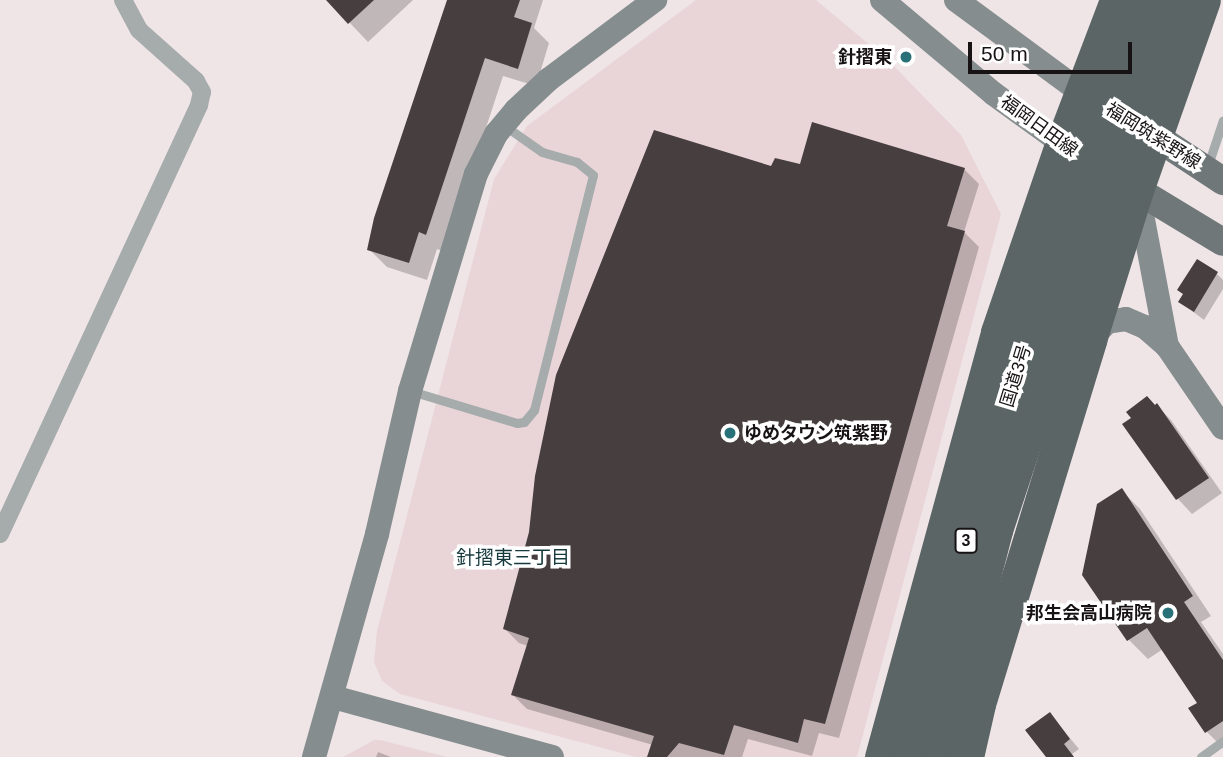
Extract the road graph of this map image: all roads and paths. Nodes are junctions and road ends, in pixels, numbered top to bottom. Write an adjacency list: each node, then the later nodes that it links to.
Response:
1 (123, 0): 21 (street)
2 (655, 0): 11 (street)
3 (882, 0): 13 (street, 福岡日田線)
4 (956, 0): 9 (street)
5 (1116, 0): 9 (highway)
6 (1143, 0): 17 (highway, 国道3号 / 3, bridge)
7 (1172, 0): 17 (highway, 国道3号 / 3, bridge)
8 (1204, 0): 12 (highway)
9 (1081, 92): 12 (main road, 福岡筑紫野線); 13 (highway); 15 (street)
10 (1223, 120): 14 (lane)
11 (503, 125): 19 (street); 19 (lane)
12 (1156, 136): 14 (main road, 福岡筑紫野線); 15 (highway)
13 (1061, 145): 15 (street, 福岡日田線); 26 (highway)
14 (1215, 175)
15 (1137, 190): 16 (main road); 17 (highway); 18 (street)
16 (1223, 242)
17 (1061, 334): 18 (street); 27 (highway, 国道3号 / 3); 28 (highway, 国道3号 / 3); 29 (highway)
18 (1167, 346): 20 (street)
19 (410, 391): 22 (street)
20 (1223, 428)
21 (0, 534)
22 (333, 697): 24 (street); 25 (street)
23 (1223, 741): 30 (lane)
24 (314, 757)
25 (552, 757)
26 (881, 757)
27 (907, 757)
28 (937, 757)
29 (967, 757)
30 (1201, 757)

